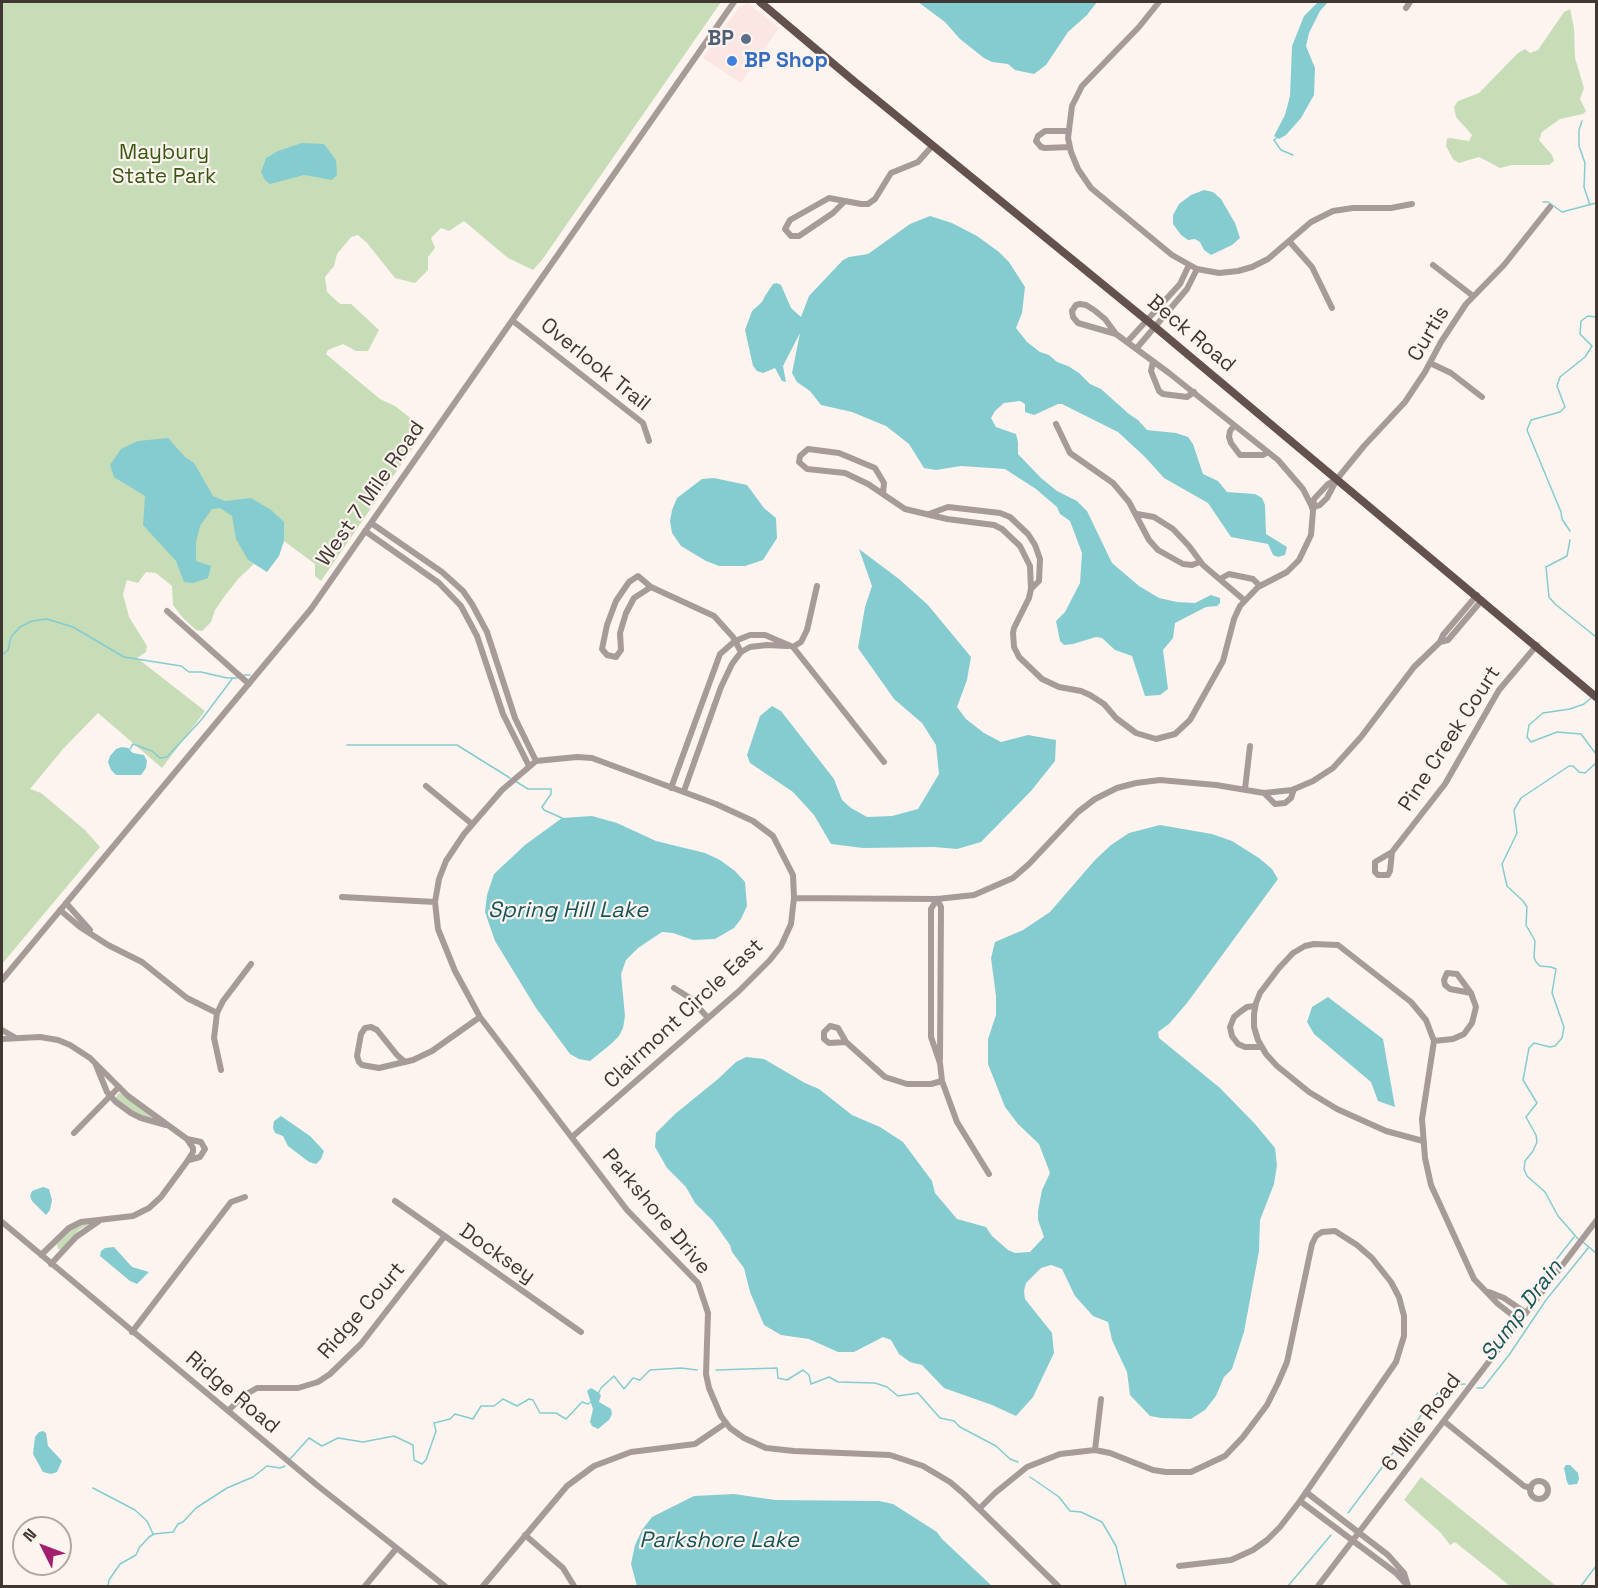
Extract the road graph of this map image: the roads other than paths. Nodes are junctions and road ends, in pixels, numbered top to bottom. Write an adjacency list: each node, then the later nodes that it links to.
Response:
1 (734, 2): 16 (street, West 7 Mile Road)
2 (760, 2): 5 (main road, Beck Road)
3 (1159, 2): 4 (street)
4 (1068, 131): 6 (street); 6 (street)
5 (933, 145): 7 (street); 17 (main road, Beck Road)
6 (1070, 147): 11 (street)
7 (844, 202): 7 (street)
8 (1412, 204): 10 (street)
9 (1550, 207): 14 (street, Curtis)
10 (1289, 241): 13 (street); 15 (street)
11 (1189, 265): 13 (street); 17 (street)
12 (1433, 265): 14 (street)
13 (1197, 269): 18 (street)
14 (1473, 296): 23 (street, Curtis)
15 (1332, 308)
16 (513, 321): 28 (street, Overlook Trail); 35 (street, West 7 Mile Road)
17 (1147, 321): 18 (main road, Beck Road); 20 (street)
18 (1155, 327): 21 (street); 30 (main road, Beck Road)
19 (1116, 334): 19 (street); 20 (street)
20 (1127, 342): 21 (street)
21 (1136, 349): 22 (street)
22 (1153, 362): 24 (street); 24 (street)
23 (1430, 363): 25 (street); 30 (street, Curtis)
24 (1194, 392): 27 (street)
25 (1482, 397)
26 (1056, 424): 34 (street)
27 (1234, 426): 29 (street); 29 (street)
28 (649, 441)
29 (1268, 452): 32 (street)
30 (1337, 479): 32 (street, Curtis); 47 (main road, Beck Road)
31 (883, 493): 31 (street); 33 (street)
32 (1312, 508): 44 (street)
33 (929, 514): 36 (street); 38 (street)
34 (1137, 514): 39 (street); 39 (street)
35 (371, 523): 37 (street, West 7 Mile Road); 40 (street)
36 (1019, 525): 38 (street); 46 (street)
37 (365, 531): 41 (street); 56 (street, West 7 Mile Road)
38 (1011, 536): 46 (street)
39 (1200, 562): 42 (street)
40 (432, 565): 41 (street); 50 (street)
41 (426, 574): 51 (street)
42 (1220, 579): 44 (street); 48 (street)
43 (817, 586): 54 (street)
44 (1260, 586): 48 (street)
45 (651, 587): 45 (street); 52 (street)
46 (1031, 589): 48 (street)
47 (1479, 597): 53 (main road, Beck Road); 71 (street)
48 (1244, 600)
49 (167, 611): 56 (street)
50 (479, 614): 51 (street); 57 (street)
51 (470, 620): 58 (street)
52 (735, 641): 54 (street); 55 (street); 59 (street)
53 (1537, 645): 60 (main road, Beck Road); 75 (street, Pine Creek Court)
54 (794, 647): 55 (street); 66 (street)
55 (741, 652): 61 (street)
56 (249, 684): 80 (street, West 7 Mile Road)
57 (505, 687): 58 (street); 65 (street)
58 (496, 691): 67 (street)
59 (704, 694): 61 (street); 62 (street)
60 (1596, 697)
61 (717, 698): 63 (street)
62 (692, 728): 63 (street); 69 (street)
63 (705, 733): 72 (street)
64 (1250, 746): 70 (street)
65 (536, 761): 67 (street); 69 (street, Clairmont Circle East)
66 (884, 762)
67 (529, 766): 74 (street)
68 (426, 786): 74 (street)
69 (670, 788): 72 (street, Clairmont Circle East)
70 (1245, 789): 73 (street); 78 (street)
71 (1294, 789): 73 (street); 73 (street)
72 (684, 791): 77 (street, Clairmont Circle East)
73 (1264, 793)
74 (472, 824): 79 (street)
75 (1392, 852)
76 (342, 897): 79 (street)
77 (794, 898): 78 (street); 90 (street, Clairmont Circle East)
78 (937, 898): 99 (street); 99 (street)
79 (435, 902): 89 (street, Parkshore Drive)
80 (66, 903): 81 (street, West 7 Mile Road); 82 (street)
81 (60, 910): 82 (street); 84 (street, West 7 Mile Road)
82 (92, 933): 88 (street)
83 (251, 964): 88 (street)
84 (2, 980)
85 (674, 988): 90 (street)
86 (1471, 993): 94 (street)
87 (1255, 1005): 94 (street); 96 (street); 96 (street)
88 (217, 1013): 100 (street)
89 (480, 1017): 97 (street); 106 (street, Parkshore Drive)
90 (708, 1018): 106 (street, Clairmont Circle East)
91 (2, 1030): 92 (street)
92 (16, 1038): 93 (street); 98 (street)
93 (2, 1040)
94 (1434, 1041): 108 (street)
95 (846, 1042): 101 (street)
96 (1262, 1047): 108 (street)
97 (405, 1062): 97 (street)
98 (95, 1063): 102 (street); 103 (street)
99 (940, 1063): 101 (street)
100 (221, 1070)
101 (942, 1081): 110 (street)
102 (119, 1087): 103 (street); 104 (street)
103 (111, 1096): 104 (street); 105 (street)
104 (169, 1126): 107 (street)
105 (74, 1133)
106 (573, 1137): 127 (street, Parkshore Drive)
107 (187, 1138): 109 (street); 109 (street)
108 (1424, 1141): 119 (street)
109 (188, 1160): 113 (street)
110 (989, 1174)
111 (245, 1197): 122 (street)
112 (395, 1202): 116 (street, Docksey)
113 (99, 1221): 117 (street); 118 (street)
114 (1596, 1221): 120 (street, 6 Mile Road)
115 (2, 1222): 117 (street, Ridge Road)
116 (444, 1237): 123 (street, Docksey); 125 (street, Ridge Court)
117 (41, 1255): 118 (street, Ridge Road)
118 (51, 1263): 122 (street, Ridge Road)
119 (1485, 1291): 120 (street); 121 (street)
120 (1526, 1313): 121 (street, 6 Mile Road)
121 (1520, 1321): 126 (street, 6 Mile Road)
122 (132, 1332): 125 (street, Ridge Road)
123 (581, 1332)
124 (1101, 1399): 128 (street)
125 (228, 1410): 136 (street, Ridge Road)
126 (1445, 1422): 129 (street); 133 (street, 6 Mile Road)
127 (726, 1423): 132 (street, Parkshore Drive); 134 (street)
128 (1095, 1450): 130 (street); 132 (street)
129 (1531, 1488)
130 (1306, 1492): 131 (street); 133 (street)
131 (1300, 1501): 135 (street); 137 (street)
132 (979, 1509): 143 (street, Parkshore Drive)
133 (1359, 1533): 135 (street, 6 Mile Road); 138 (street)
134 (525, 1535): 141 (street); 142 (street)
135 (1353, 1540): 138 (street); 144 (street, 6 Mile Road)
136 (396, 1549): 139 (street); 140 (street, Ridge Road)
137 (1179, 1566)
138 (1408, 1586)
139 (366, 1587)
140 (445, 1587)
141 (483, 1587)
142 (574, 1587)
143 (1058, 1587)
144 (1318, 1587)

